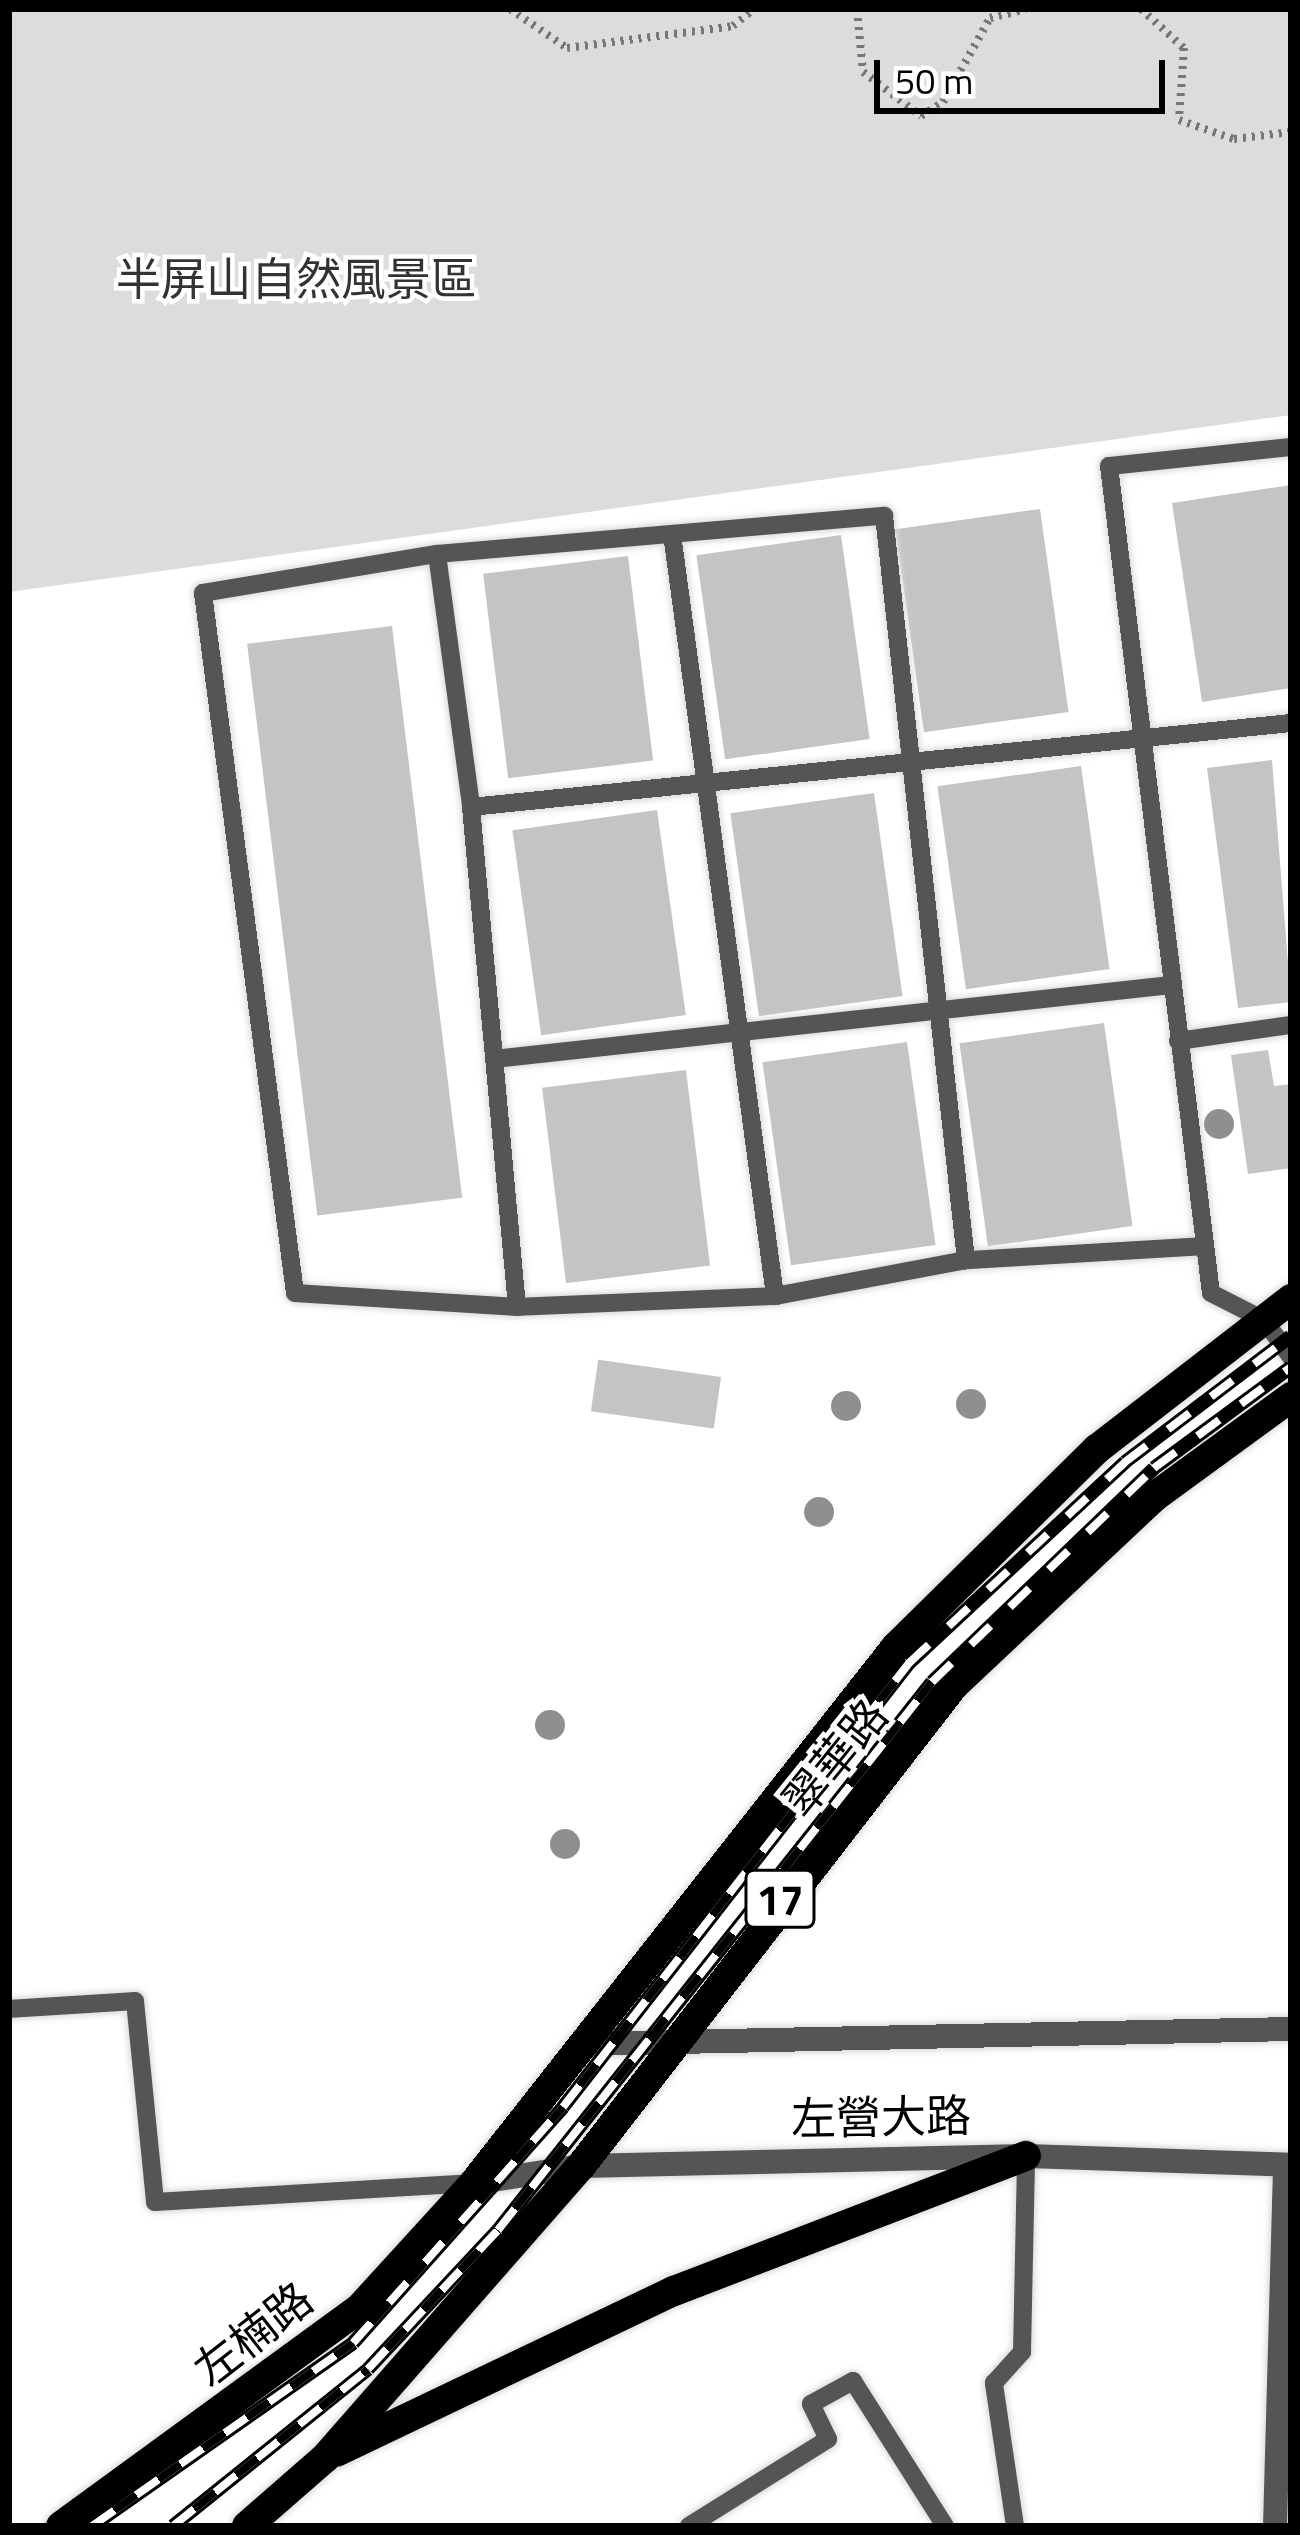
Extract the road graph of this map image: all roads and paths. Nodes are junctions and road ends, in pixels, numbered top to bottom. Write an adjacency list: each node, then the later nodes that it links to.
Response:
1 (509, 9): 2 (path)
2 (754, 9)
3 (857, 9): 4 (path)
4 (1026, 9)
5 (1142, 9): 6 (path)
6 (1291, 133)
7 (1291, 447): 11 (lane)
8 (672, 533): 9 (lane); 12 (lane); 13 (lane)
9 (437, 554): 14 (lane); 25 (lane)
10 (1291, 723): 11 (lane)
11 (1138, 737): 12 (lane); 15 (lane)
12 (913, 761): 13 (lane); 16 (lane)
13 (710, 787): 14 (lane); 18 (lane)
14 (471, 807): 20 (lane)
15 (1171, 985): 16 (lane); 19 (lane)
16 (940, 1015): 18 (lane); 22 (lane)
17 (1291, 1025): 19 (lane)
18 (740, 1030): 20 (lane); 23 (lane)
19 (1178, 1041): 21 (lane)
20 (494, 1059): 25 (lane)
21 (1205, 1246): 22 (lane); 26 (lane)
22 (966, 1260): 23 (lane)
23 (775, 1296): 25 (lane)
24 (1291, 1300): 26 (main road, 翠華路 / 17)
25 (517, 1307)
26 (1264, 1320): 27 (lane); 32 (main road, 翠華路 / 17)
27 (1291, 1358)
28 (1291, 1396): 31 (main road, 翠華路 / 17)
29 (9, 2009): 36 (lane)
30 (1291, 2029): 31 (street)
31 (671, 2043): 32 (street); 35 (main road, 翠華路 / 17)
32 (582, 2044): 36 (main road, 翠華路 / 17)
33 (1026, 2156): 34 (street, 左營大路); 35 (street, 左營大路); 37 (main road); 42 (lane)
34 (1288, 2165): 43 (street)
35 (581, 2166): 36 (street, 左營大路); 37 (main road, 翠華路 / 17)
36 (474, 2183): 38 (main road, 左楠路 / 17)
37 (325, 2458): 39 (main road, 17)
38 (61, 2526)
39 (247, 2526)
40 (688, 2526): 41 (lane)
41 (945, 2526)
42 (1016, 2526)
43 (1275, 2526)

